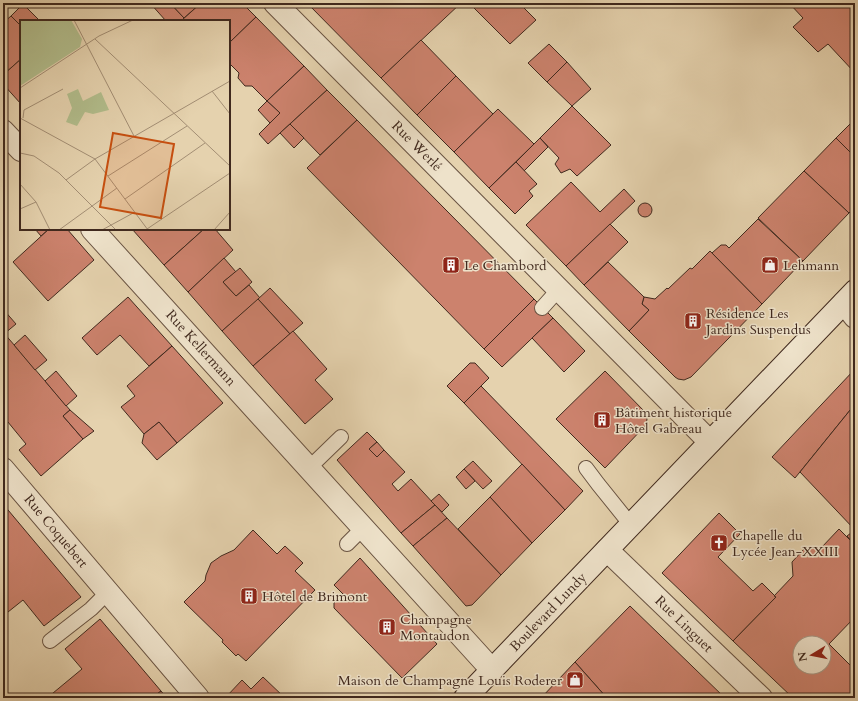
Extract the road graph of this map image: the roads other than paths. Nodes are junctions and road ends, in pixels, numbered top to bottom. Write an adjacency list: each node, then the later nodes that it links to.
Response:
1 (275, 3): 5 (street, Rue Werlé)
2 (3, 131): 3 (street)
3 (20, 149)
4 (93, 230): 10 (street, Rue Kellermann)
5 (558, 289): 7 (lane); 9 (street, Rue Werlé)
6 (851, 304): 9 (street, Boulevard Lundy)
7 (542, 308)
8 (341, 437): 10 (lane)
9 (710, 442): 13 (street, Boulevard Lundy)
10 (309, 468): 14 (street, Rue Kellermann)
11 (586, 468): 13 (lane)
12 (3, 469): 17 (street, Rue Coquebert)
13 (631, 525): 16 (street, Boulevard Lundy)
14 (363, 528): 15 (lane); 19 (street, Rue Kellermann)
15 (348, 544)
16 (607, 550): 19 (street, Boulevard Lundy); 22 (street, Rue Linguet)
17 (108, 592): 18 (lane); 20 (street, Rue Coquebert)
18 (50, 641)
19 (492, 670): 21 (street, Boulevard Lundy)
20 (198, 698)
21 (465, 698)
22 (761, 698)

